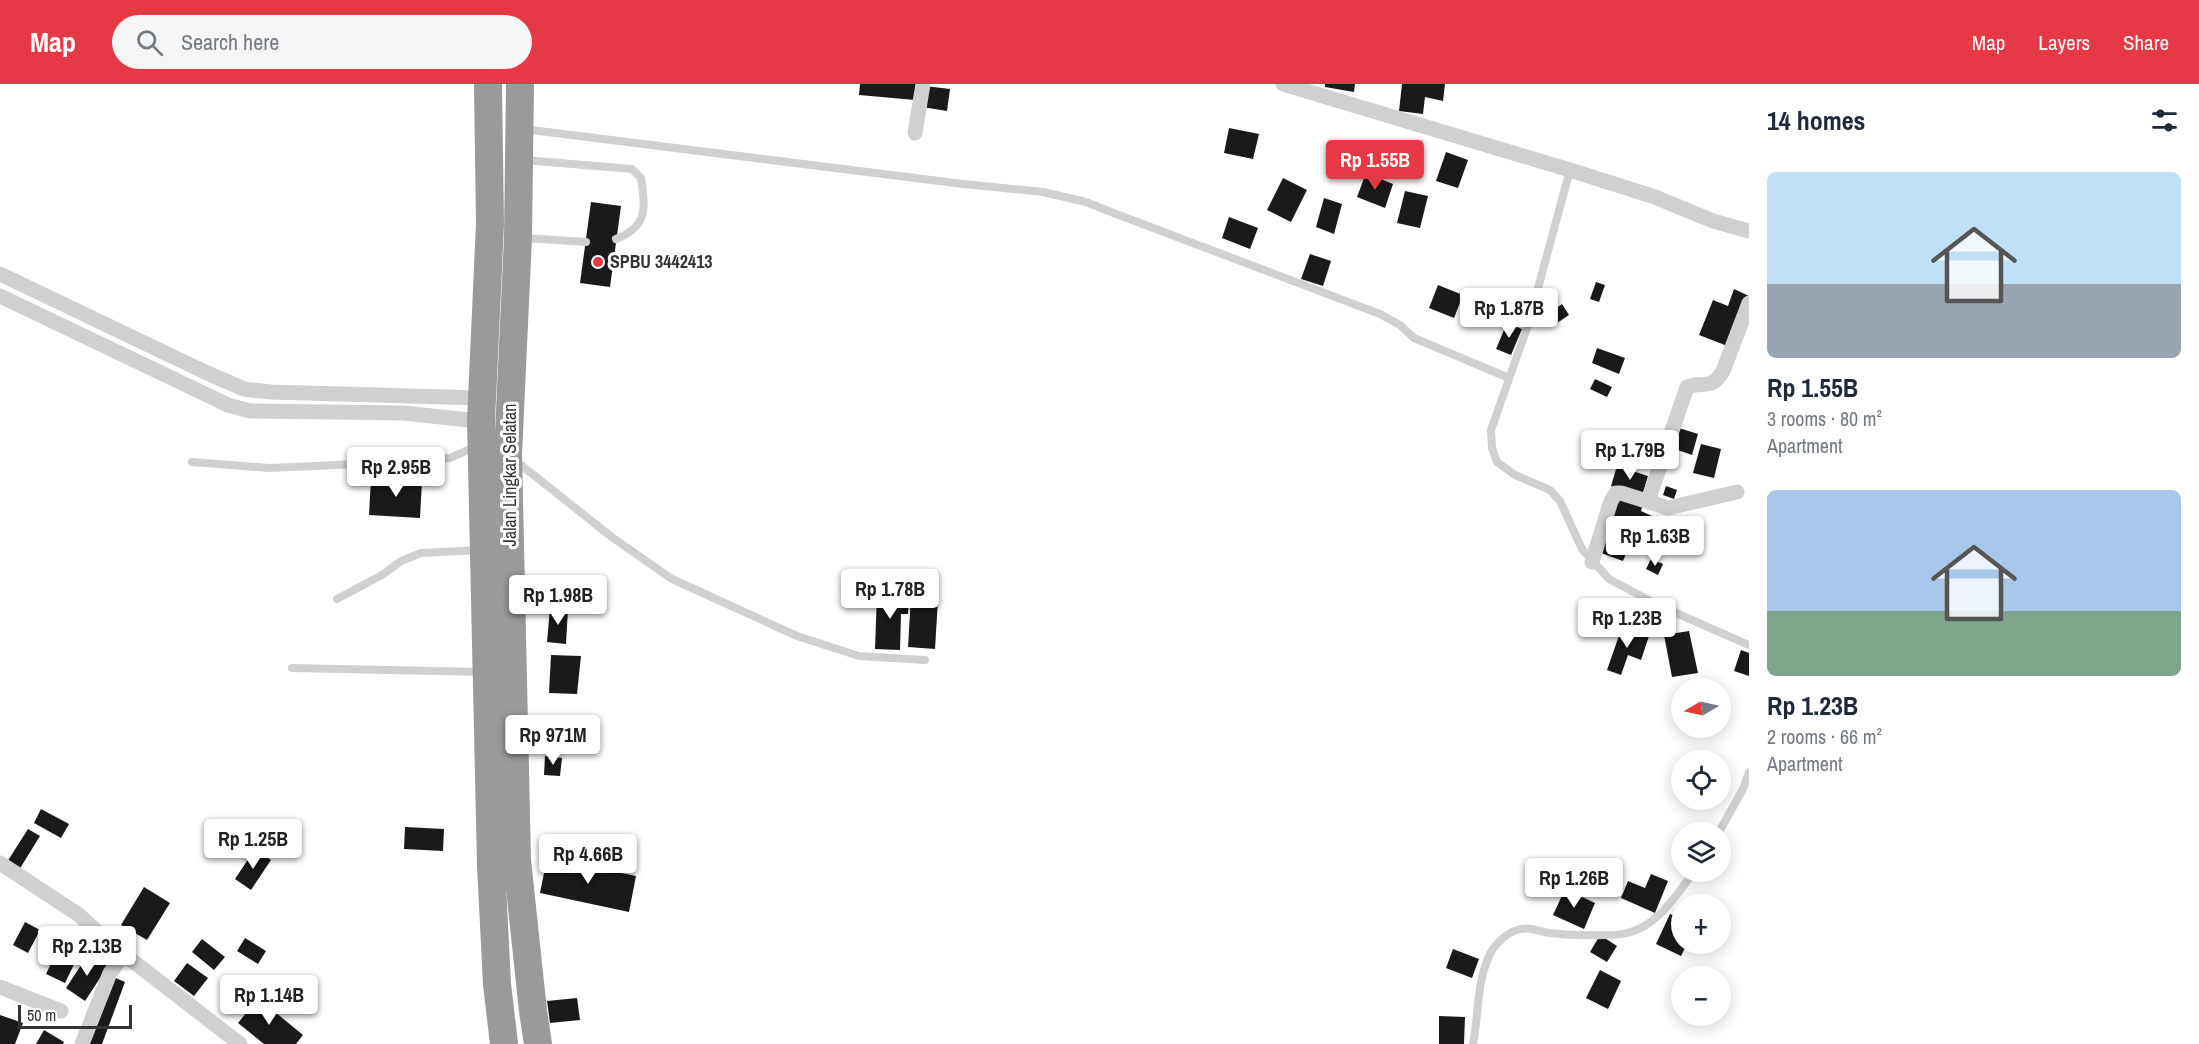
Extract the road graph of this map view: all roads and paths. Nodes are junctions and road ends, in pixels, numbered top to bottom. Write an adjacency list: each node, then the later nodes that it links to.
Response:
1 (488, 84): 17 (highway, Jalan Lingkar Selatan)
2 (520, 84): 5 (highway, Jalan Lingkar Selatan)
3 (922, 84): 6 (street)
4 (1283, 84): 8 (street)
5 (520, 128): 7 (highway, Jalan Lingkar Selatan); 16 (lane)
6 (915, 133)
7 (519, 160): 10 (highway, Jalan Lingkar Selatan); 11 (lane)
8 (1570, 170): 9 (street); 16 (lane)
9 (1749, 231)
10 (518, 237): 12 (lane); 17 (highway, Jalan Lingkar Selatan)
11 (616, 239)
12 (586, 242)
13 (0, 274): 17 (street)
14 (0, 296): 17 (street)
15 (1749, 303): 20 (street)
16 (1509, 378): 22 (lane)
17 (495, 432): 18 (lane); 21 (highway, Jalan Lingkar Selatan); 25 (lane); 38 (highway, Jalan Lingkar Selatan)
18 (192, 462)
19 (1737, 492): 20 (street)
20 (1648, 501): 22 (street)
21 (485, 549): 23 (lane); 27 (highway, Jalan Lingkar Selatan)
22 (1592, 562): 24 (lane)
23 (337, 599)
24 (1749, 645)
25 (924, 660)
26 (292, 668): 27 (lane)
27 (487, 672): 37 (highway, Jalan Lingkar Selatan)
28 (1749, 772): 29 (lane)
29 (1725, 822)
30 (0, 863): 32 (street)
31 (1686, 882): 39 (lane)
32 (124, 954): 35 (street); 36 (street)
33 (0, 987): 34 (street)
34 (61, 1011)
35 (82, 1044)
36 (240, 1044)
37 (504, 1044)
38 (538, 1044)
39 (1473, 1044)

